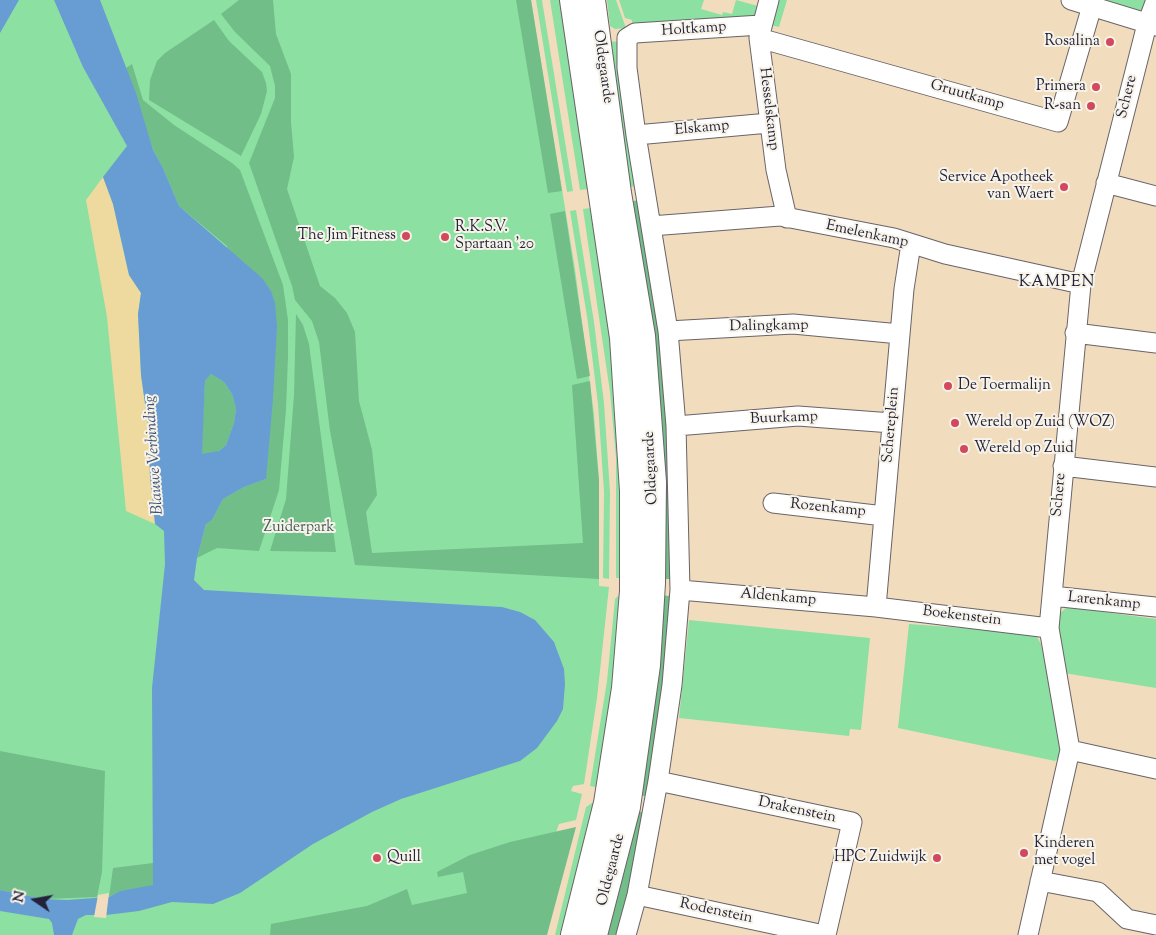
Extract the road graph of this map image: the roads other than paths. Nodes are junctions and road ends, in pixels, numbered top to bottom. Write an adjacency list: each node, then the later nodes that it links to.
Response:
1 (572, 0): 39 (main road, Oldegaarde)
2 (593, 0): 40 (main road, Oldegaarde)
3 (769, 0): 8 (street, Hesselskamp)
4 (1070, 0): 6 (street)
5 (1156, 0): 7 (street, Schere)
6 (1092, 6): 7 (street); 8 (street, Gruutkamp)
7 (1151, 25): 12 (street, Schere)
8 (760, 32): 9 (street, Holtkamp); 10 (street, Hesselskamp)
9 (627, 38): 11 (street, Oldegaarde)
10 (769, 123): 11 (street, Elskamp); 14 (street, Hesselskamp)
11 (636, 134): 15 (street, Oldegaarde)
12 (1106, 183): 13 (street); 17 (street, Schere)
13 (1156, 196)
14 (787, 218): 15 (street, Emelenkamp); 16 (street, Emelenkamp)
15 (651, 226): 18 (street, Oldegaarde)
16 (911, 244): 17 (street, Emelenkamp); 19 (street, Schereplein)
17 (1081, 284): 20 (street, Schere)
18 (668, 331): 19 (street, Dalingkamp); 23 (street, Oldegaarde)
19 (900, 334): 22 (street, Schereplein)
20 (1075, 334): 21 (street); 24 (street, Schere)
21 (1156, 343)
22 (892, 423): 23 (street, Buurkamp); 27 (street, Schereplein)
23 (676, 426): 28 (street, Oldegaarde)
24 (1063, 466): 25 (street); 29 (street, Schere)
25 (1156, 477)
26 (773, 503): 27 (street, Rozenkamp)
27 (884, 516): 30 (street, Schereplein)
28 (680, 590): 30 (street, Aldenkamp); 35 (street, Oldegaarde)
29 (1052, 596): 31 (street, Larenkamp); 32 (street, Schere)
30 (876, 606): 32 (street, Boekenstein)
31 (1156, 608)
32 (1049, 628): 33 (street, Schere)
33 (1070, 750): 34 (street); 36 (street, Schere)
34 (1156, 769)
35 (658, 781): 37 (street, Oldegaarde); 42 (street, Drakenstein)
36 (1040, 880): 38 (street); 43 (street, Schere)
37 (637, 895): 41 (street, Oldegaarde); 42 (street, Rodenstein)
38 (1156, 925)
39 (573, 935)
40 (595, 935)
41 (626, 935)
42 (825, 935)
43 (1028, 935)

